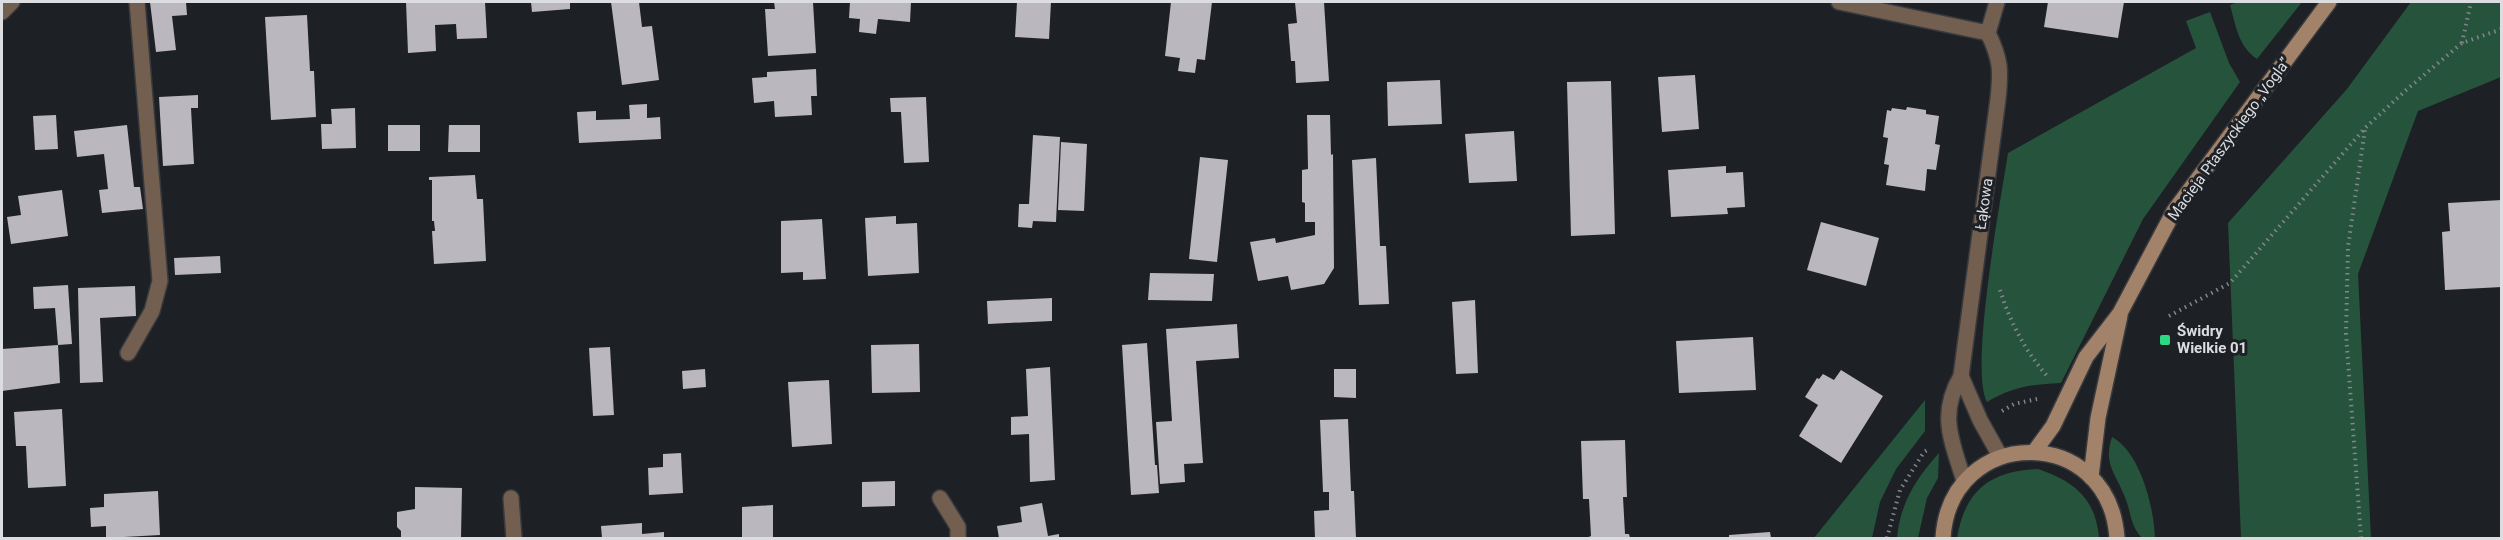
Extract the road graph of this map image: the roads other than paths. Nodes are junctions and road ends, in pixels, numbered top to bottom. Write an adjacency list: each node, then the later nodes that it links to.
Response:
1 (12, 2): 6 (street)
2 (137, 2): 9 (street)
3 (1839, 2): 7 (street)
4 (1997, 2): 7 (street)
5 (2329, 2): 8 (street, Macieja Ptaszyckiego „Vogla”)
6 (2, 12)
7 (1988, 33): 10 (street, Łąkowa)
8 (2120, 313): 11 (street, Macieja Ptaszyckiego „Vogla”); 13 (street, Macieja Ptaszyckiego „Vogla”)
9 (128, 353)
10 (1961, 376): 12 (street, Łąkowa); 14 (street, Łąkowa)
11 (2034, 452): 12 (street); 13 (street)
12 (2000, 456): 14 (street)
13 (2091, 477): 17 (street)
14 (1964, 481): 20 (street)
15 (511, 498): 18 (street)
16 (940, 498): 19 (street)
17 (2119, 537)
18 (514, 538)
19 (958, 538)
20 (1943, 538)

